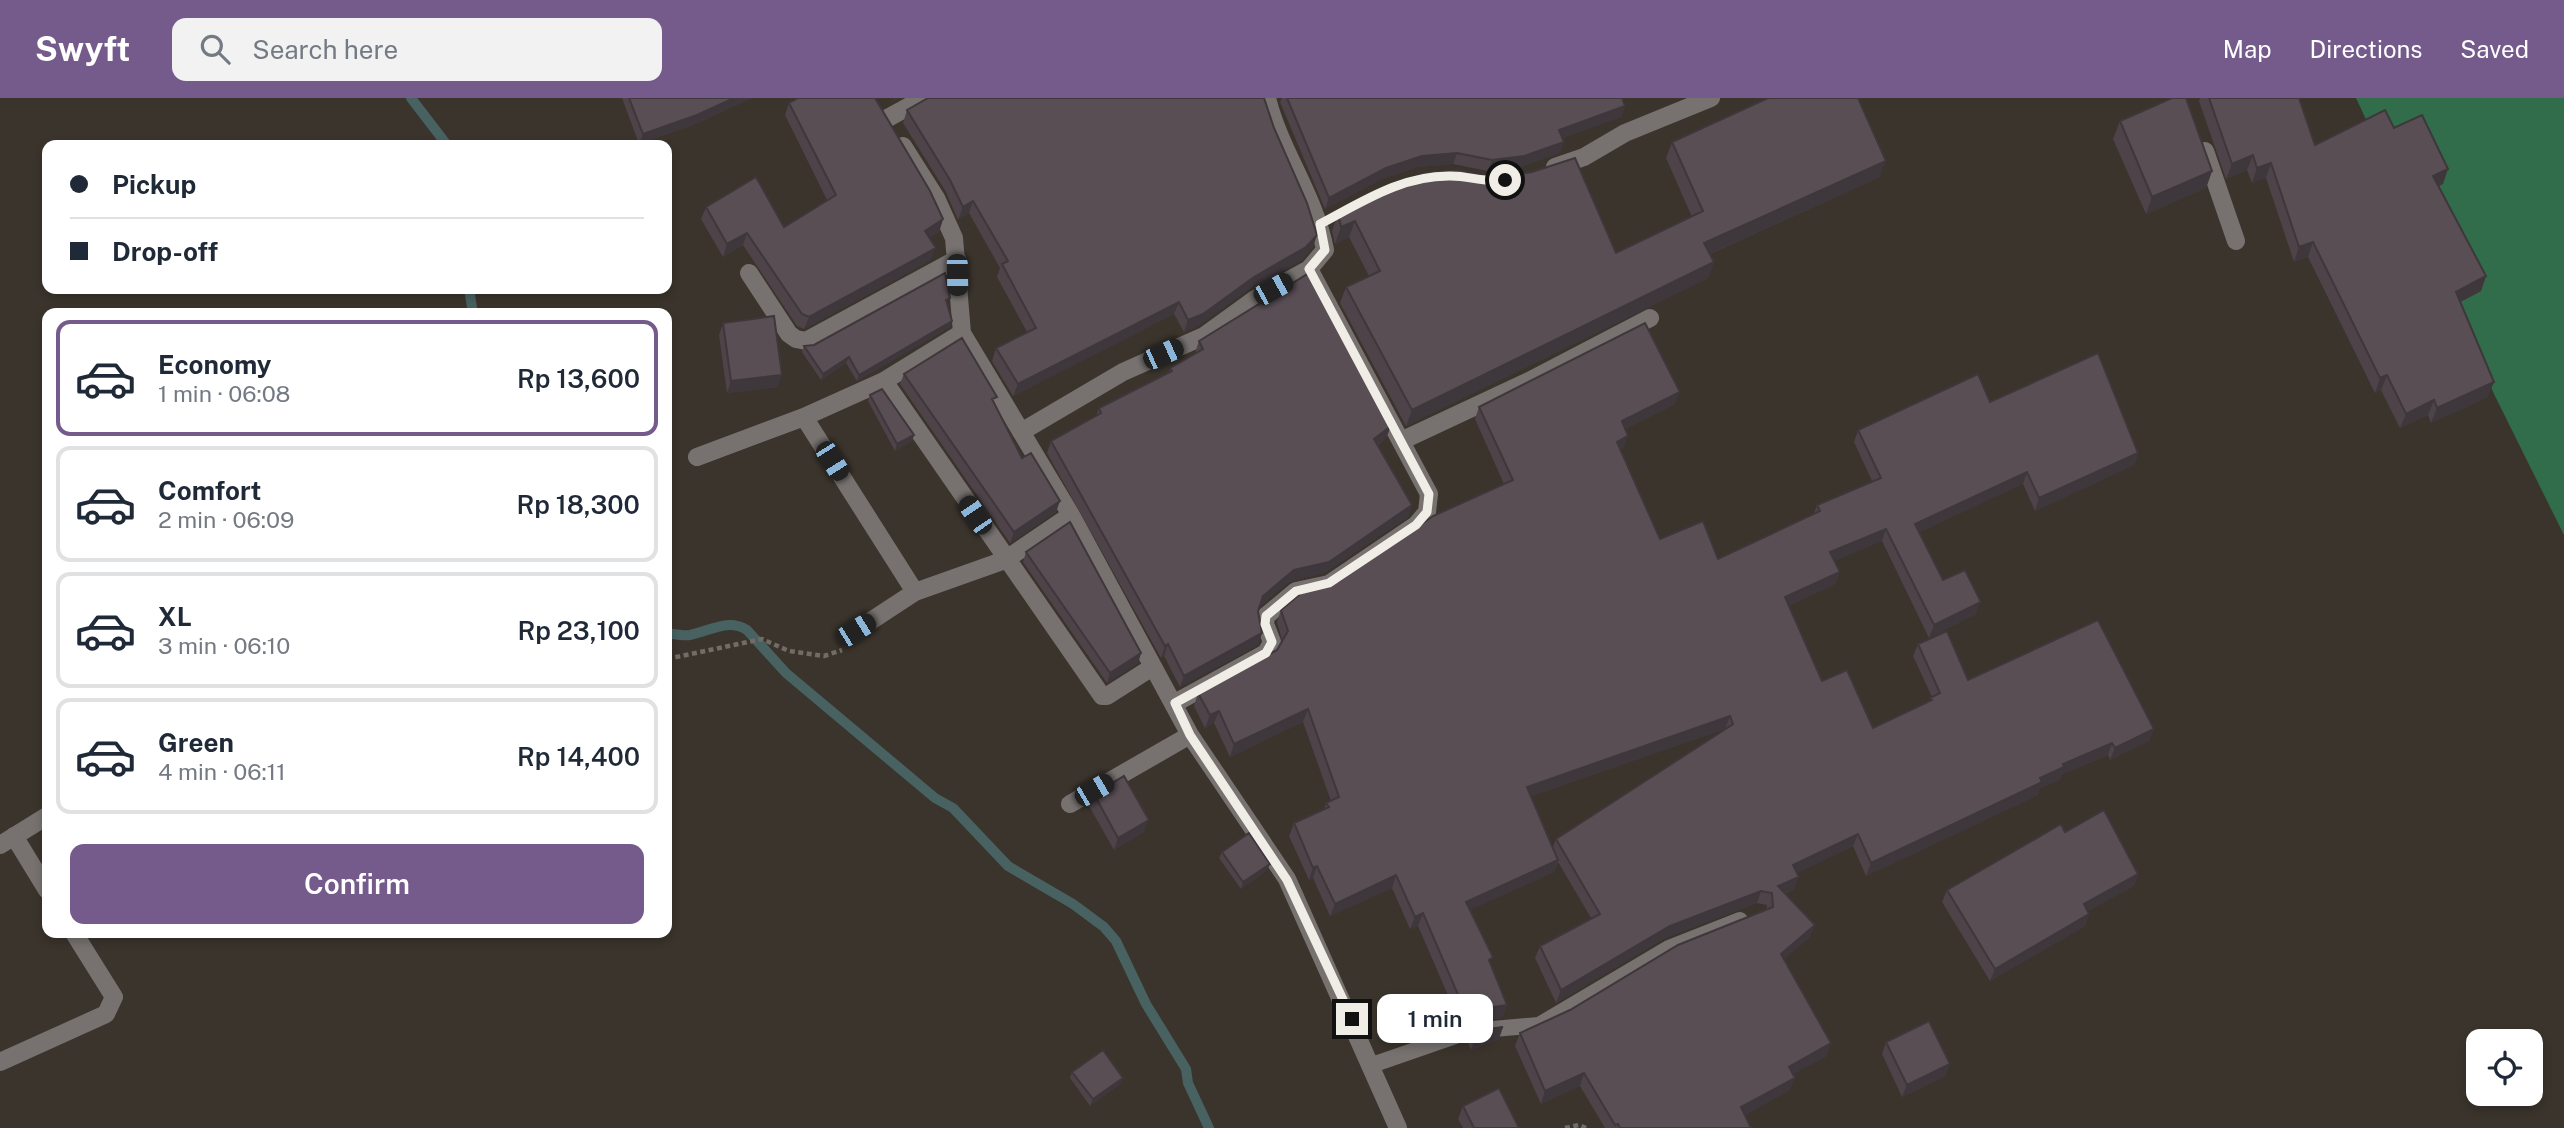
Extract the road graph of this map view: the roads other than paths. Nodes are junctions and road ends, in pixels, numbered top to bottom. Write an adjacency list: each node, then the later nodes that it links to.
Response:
1 (874, 98): 5 (street)
2 (924, 98): 5 (street)
3 (1266, 98): 10 (street)
4 (1711, 98): 7 (street)
5 (886, 119): 9 (street)
6 (2200, 137): 8 (street)
7 (1535, 173)
8 (2236, 241)
9 (957, 259): 11 (street); 13 (street)
10 (1309, 269): 16 (street); 17 (street)
11 (749, 273)
12 (1650, 318): 17 (street)
13 (962, 333): 14 (street); 16 (street)
14 (884, 381): 15 (street); 20 (street)
15 (804, 417): 18 (street); 21 (street)
16 (1021, 432): 19 (street)
17 (1401, 441): 24 (street)
18 (697, 457)
19 (1071, 515): 20 (street); 23 (street)
20 (1005, 559): 21 (street); 23 (street)
21 (915, 593): 22 (street)
22 (856, 630)
23 (1151, 668): 24 (street)
24 (1175, 703): 25 (street)
25 (1190, 735): 26 (street); 33 (street)
26 (1070, 804)
27 (42, 819): 28 (street)
28 (7, 841): 29 (street)
29 (42, 884)
30 (1760, 913): 33 (lane)
31 (77, 938): 32 (street)
32 (0, 1062)
33 (1372, 1065): 34 (street)
34 (1398, 1128)

